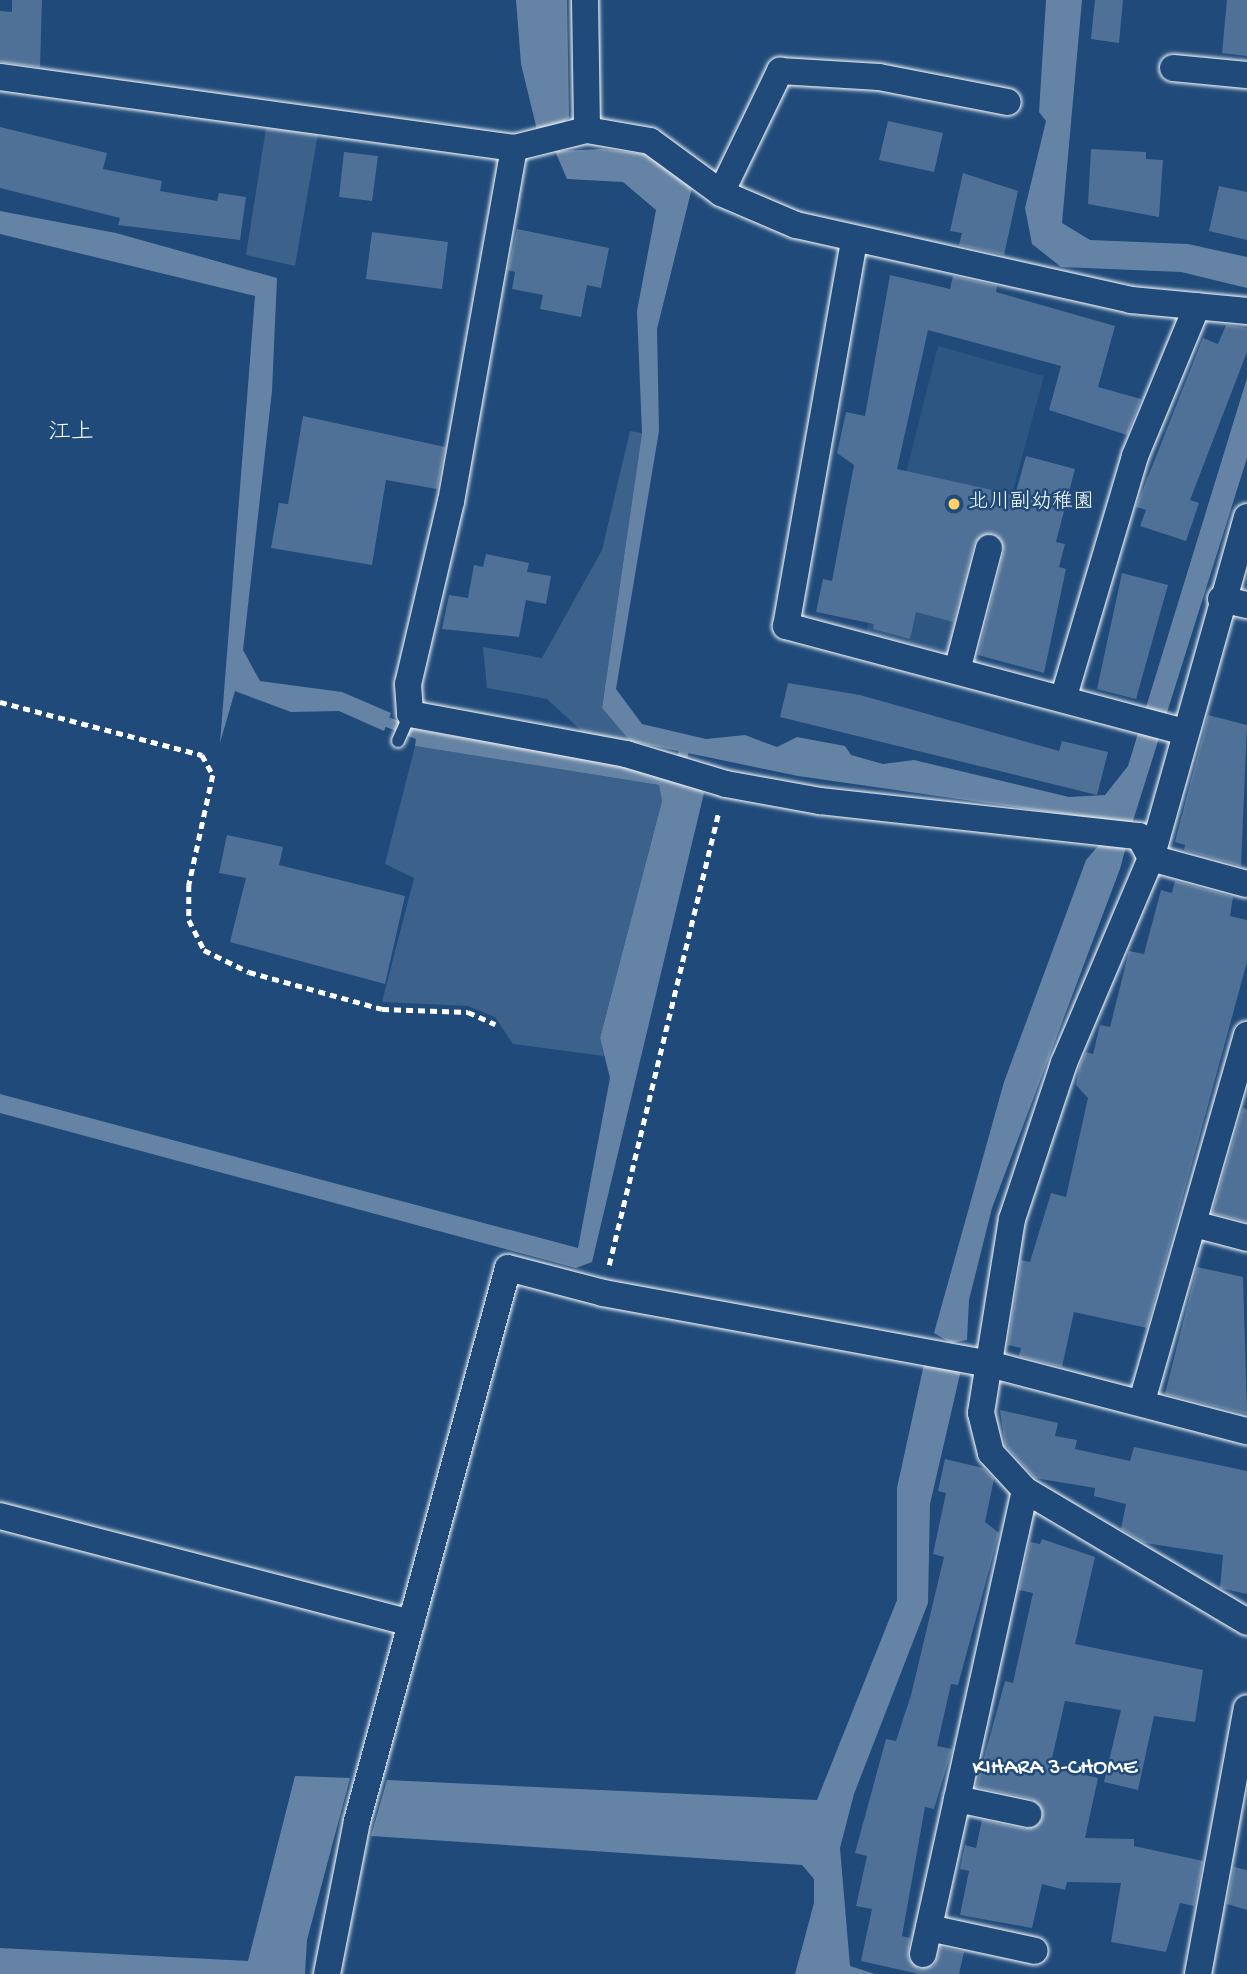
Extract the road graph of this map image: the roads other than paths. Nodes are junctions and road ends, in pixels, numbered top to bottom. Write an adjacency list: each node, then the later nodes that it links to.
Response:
1 (585, 0): 6 (street)
2 (1174, 68): 3 (street)
3 (1247, 75)
4 (0, 77): 7 (street)
5 (1008, 102): 8 (street)
6 (565, 138): 7 (street); 8 (street)
7 (514, 149): 17 (street)
8 (721, 193): 9 (street)
9 (854, 241): 10 (street); 15 (street)
10 (1197, 306): 11 (street); 16 (street)
11 (1247, 311)
12 (1247, 517): 14 (street)
13 (989, 548): 15 (street)
14 (1234, 602): 18 (street)
15 (958, 667): 16 (street)
16 (1064, 696): 18 (street)
17 (407, 718): 19 (lane); 20 (street)
18 (1179, 730): 20 (street)
19 (398, 741)
20 (1145, 847): 21 (street); 26 (street)
21 (1247, 884)
22 (1247, 1035): 23 (street)
23 (1242, 1070): 24 (street)
24 (1194, 1224): 25 (street); 27 (street)
25 (1247, 1238)
26 (977, 1362): 27 (street); 29 (street); 32 (street)
27 (1142, 1401): 28 (street)
28 (1247, 1432)
29 (1025, 1490): 31 (street); 34 (street)
30 (0, 1516): 32 (street)
31 (1247, 1622)
32 (411, 1623): 37 (street)
33 (1247, 1708): 38 (street)
34 (957, 1799): 35 (street); 36 (street)
35 (1028, 1814)
36 (1035, 1951)
37 (327, 1974)
38 (1198, 1974)

